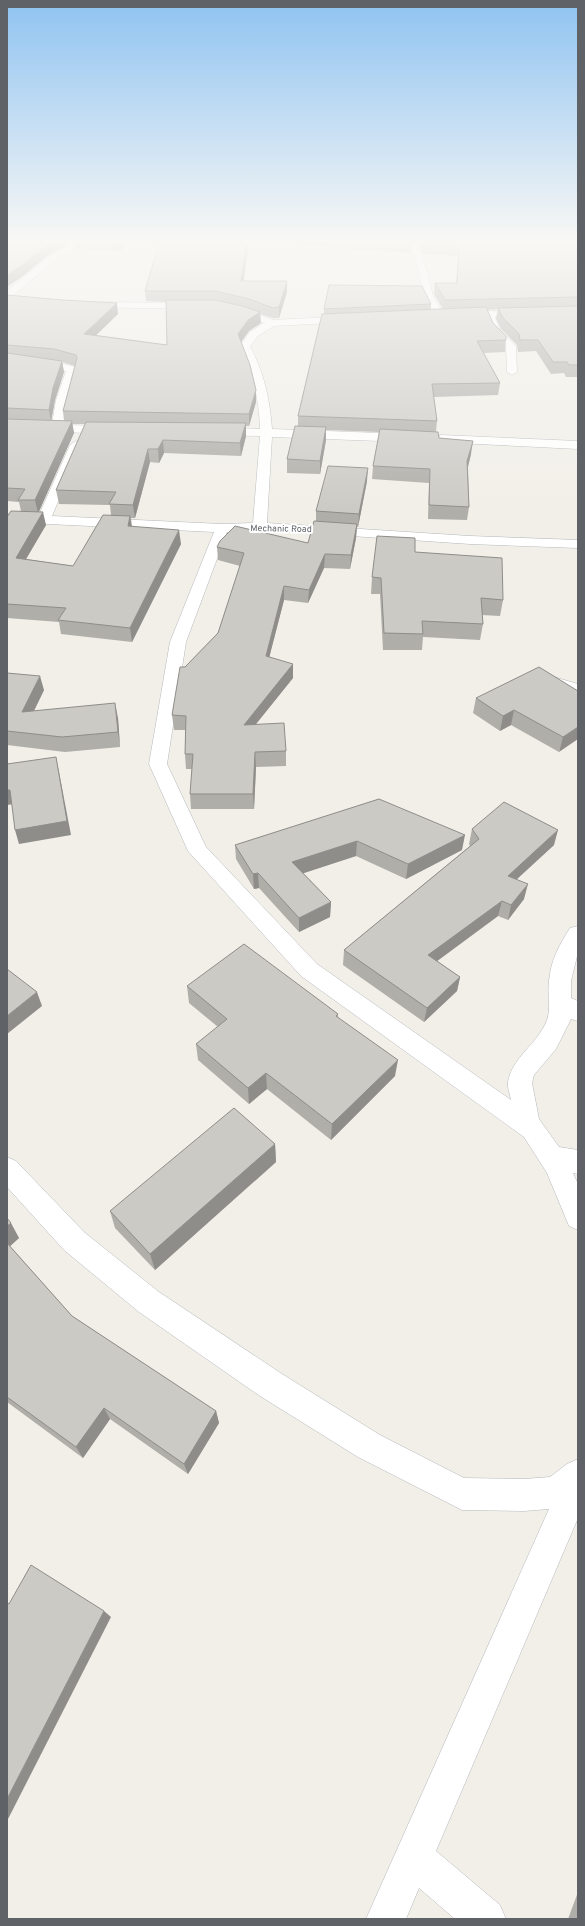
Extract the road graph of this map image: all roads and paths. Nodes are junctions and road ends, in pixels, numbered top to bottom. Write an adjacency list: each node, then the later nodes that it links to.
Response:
1 (256, 333): 4 (street)
2 (498, 333): 6 (street)
3 (238, 336): 4 (street)
4 (245, 346): 12 (street)
5 (7, 360): 8 (street)
6 (512, 372)
7 (7, 426): 8 (street)
8 (57, 428): 9 (street)
9 (83, 429): 10 (street); 15 (street)
10 (125, 430)
11 (204, 431): 12 (street)
12 (267, 432): 13 (street); 16 (street)
13 (578, 445)
14 (7, 518): 15 (street, Mechanic Road)
15 (39, 519): 17 (street, Mechanic Road); 18 (street)
16 (260, 527): 17 (street, Mechanic Road); 19 (street, Mechanic Road)
17 (222, 528): 24 (street)
18 (7, 530)
19 (578, 544)
20 (548, 680): 21 (street)
21 (578, 690)
22 (578, 934): 23 (street)
23 (568, 1007): 24 (street)
24 (528, 1125): 25 (street)
25 (552, 1157): 26 (street); 28 (street)
26 (578, 1162)
27 (7, 1169): 29 (street)
28 (576, 1207)
29 (578, 1474)
30 (578, 1481): 31 (street)
31 (413, 1857): 32 (street); 33 (street)
32 (386, 1919)
33 (486, 1919)

